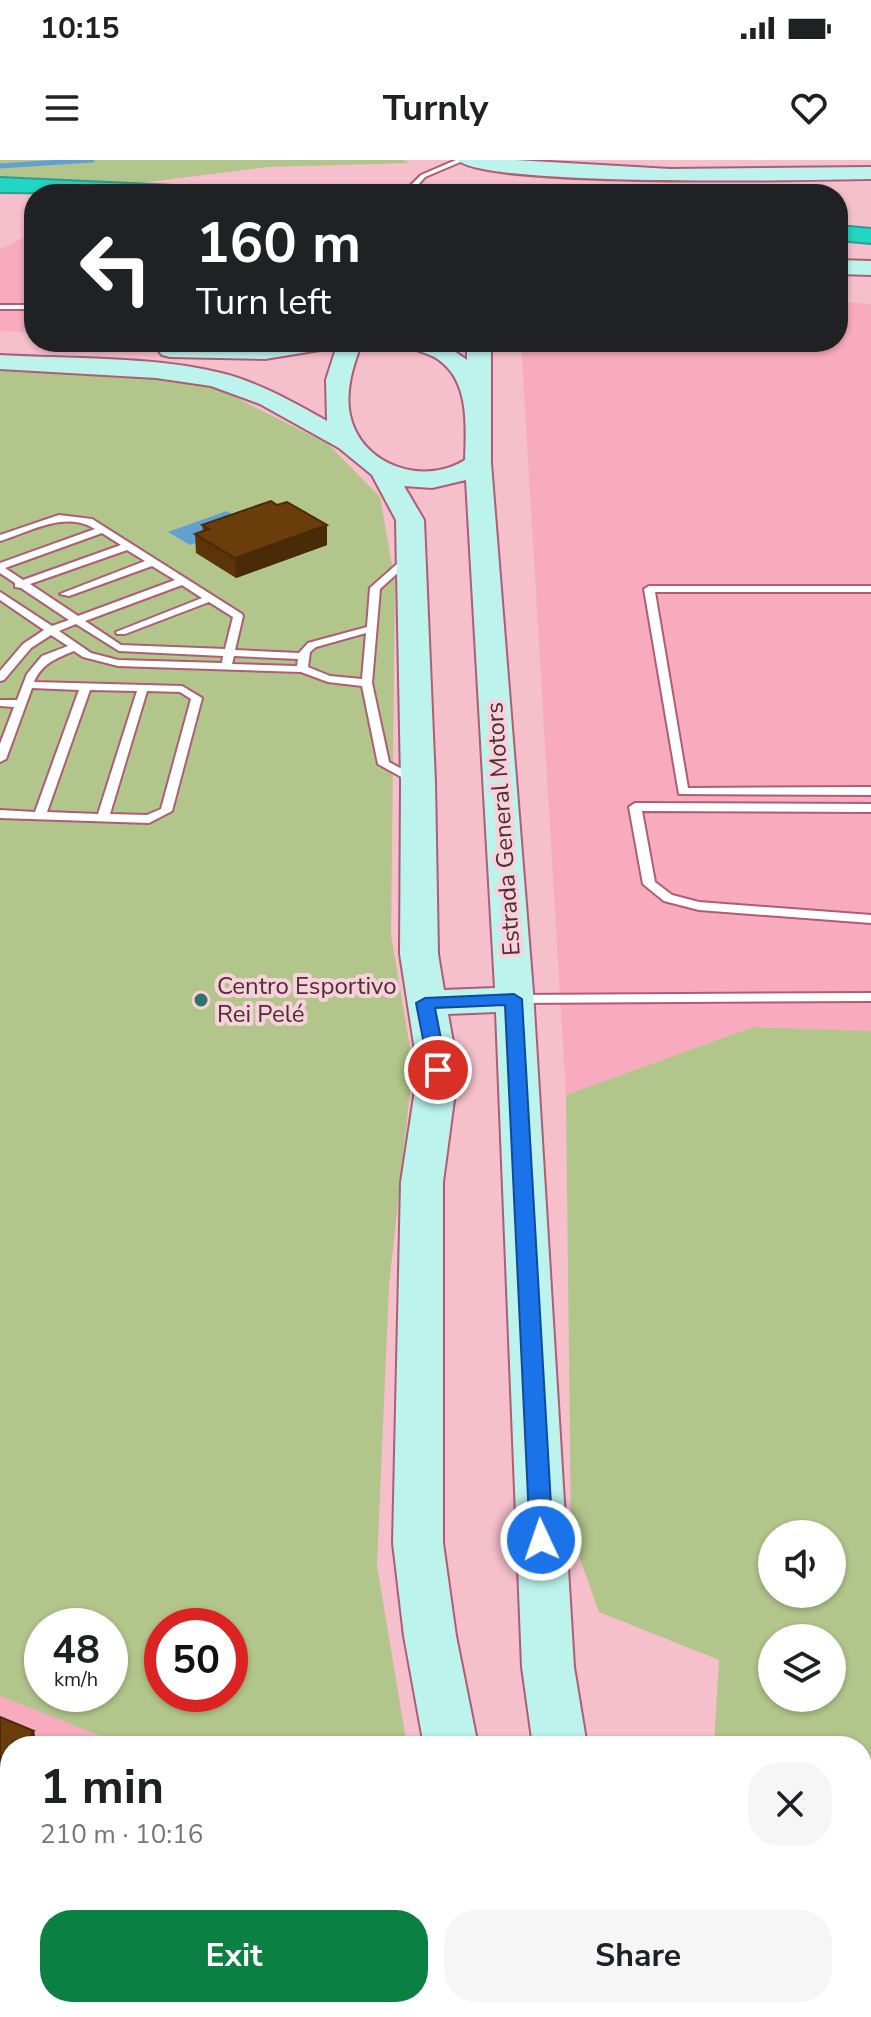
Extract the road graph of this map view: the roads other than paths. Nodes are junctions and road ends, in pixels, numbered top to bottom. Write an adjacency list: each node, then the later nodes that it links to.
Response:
1 (465, 160): 2 (main road); 3 (lane)
2 (871, 173)
3 (415, 184)
4 (0, 185): 5 (highway)
5 (24, 186)
6 (0, 196): 7 (highway)
7 (24, 197)
8 (848, 236): 9 (highway)
9 (871, 237)
10 (848, 248): 11 (highway)
11 (871, 249)
12 (848, 267): 13 (main road)
13 (871, 268)
14 (0, 307): 15 (lane)
15 (24, 307)
16 (0, 341): 17 (main road)
17 (24, 342)
18 (220, 352): 19 (main road)
19 (249, 352)
20 (346, 352): 25 (main road)
21 (444, 352): 24 (main road)
22 (479, 352): 24 (main road, Estrada General Motors)
23 (0, 362): 25 (main road)
24 (479, 413): 26 (main road, Estrada General Motors)
25 (348, 443): 27 (main road)
26 (478, 463): 27 (main road); 65 (main road, Estrada General Motors)
27 (383, 471): 31 (main road)
28 (102, 530): 29 (lane); 30 (lane); 33 (lane)
29 (0, 538)
30 (128, 546): 32 (lane); 35 (lane)
31 (409, 558): 41 (lane); 57 (main road)
32 (153, 562): 34 (lane); 38 (lane)
33 (0, 567): 35 (lane)
34 (183, 581): 39 (lane); 40 (lane)
35 (22, 584): 37 (lane); 40 (lane)
36 (871, 589): 58 (lane)
37 (0, 593): 42 (lane)
38 (65, 594)
39 (210, 598): 43 (lane); 45 (lane)
40 (77, 620): 42 (lane); 45 (lane)
41 (370, 629): 46 (lane); 50 (lane)
42 (51, 630): 44 (lane); 49 (lane)
43 (121, 632)
44 (76, 647): 47 (lane); 51 (lane)
45 (229, 653): 46 (lane); 47 (lane)
46 (304, 656): 48 (lane)
47 (226, 667): 48 (lane)
48 (302, 669): 50 (lane)
49 (0, 678)
50 (367, 683): 57 (lane)
51 (27, 685): 52 (lane); 55 (lane)
52 (86, 686): 53 (lane); 61 (lane)
53 (143, 688): 62 (lane); 62 (lane)
54 (0, 703): 55 (lane)
55 (21, 704): 56 (lane)
56 (0, 759)
57 (418, 782): 66 (main road)
58 (871, 791)
59 (871, 808): 63 (lane)
60 (0, 814): 61 (lane)
61 (40, 815): 62 (lane)
62 (103, 818)
63 (871, 919)
64 (871, 997): 65 (lane)
65 (514, 999): 66 (main road); 68 (main road, Estrada General Motors)
66 (425, 1003): 67 (main road)
67 (449, 1736)
68 (558, 1736)

